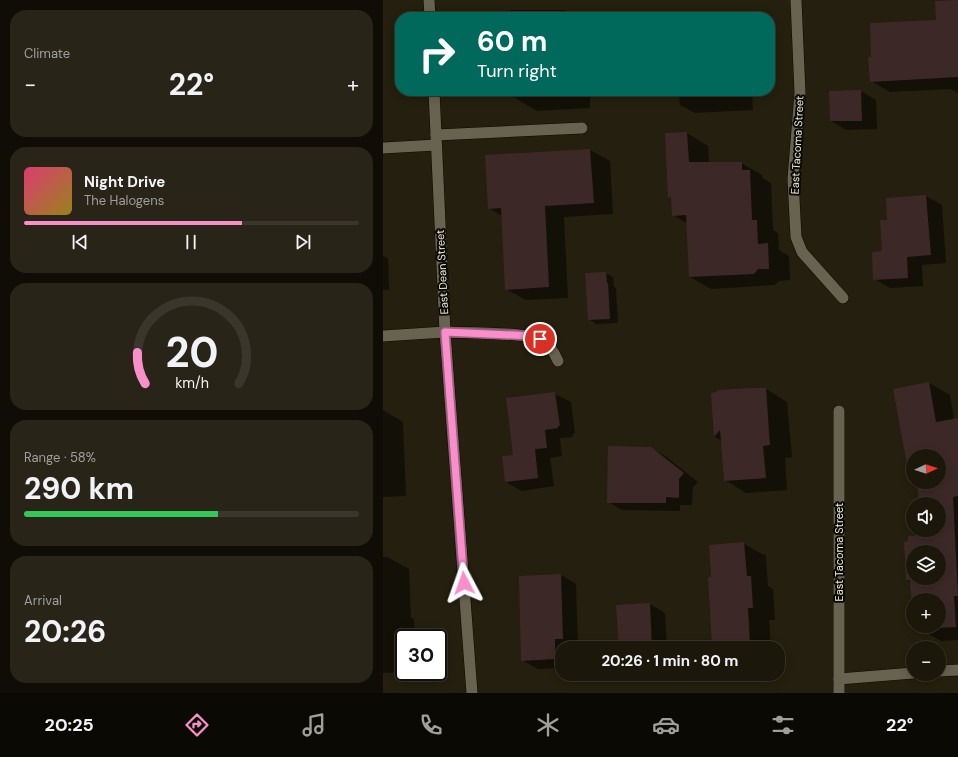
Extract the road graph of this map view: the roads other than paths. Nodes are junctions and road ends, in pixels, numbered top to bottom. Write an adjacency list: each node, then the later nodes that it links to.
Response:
1 (429, 0): 3 (street)
2 (796, 0): 8 (street, East Tacoma Street)
3 (430, 12)
4 (434, 96): 6 (street, East Dean Street)
5 (582, 128): 6 (street)
6 (436, 140): 7 (street); 9 (street, East Dean Street)
7 (383, 148)
8 (843, 298)
9 (445, 332): 10 (street); 11 (street); 17 (street, East Dean Street)
10 (383, 336)
11 (558, 361)
12 (839, 411): 16 (street, East Tacoma Street)
13 (958, 670): 14 (street)
14 (946, 671)
15 (906, 674): 16 (street)
16 (839, 679): 18 (street, East Tacoma Street)
17 (472, 693)
18 (839, 693)

